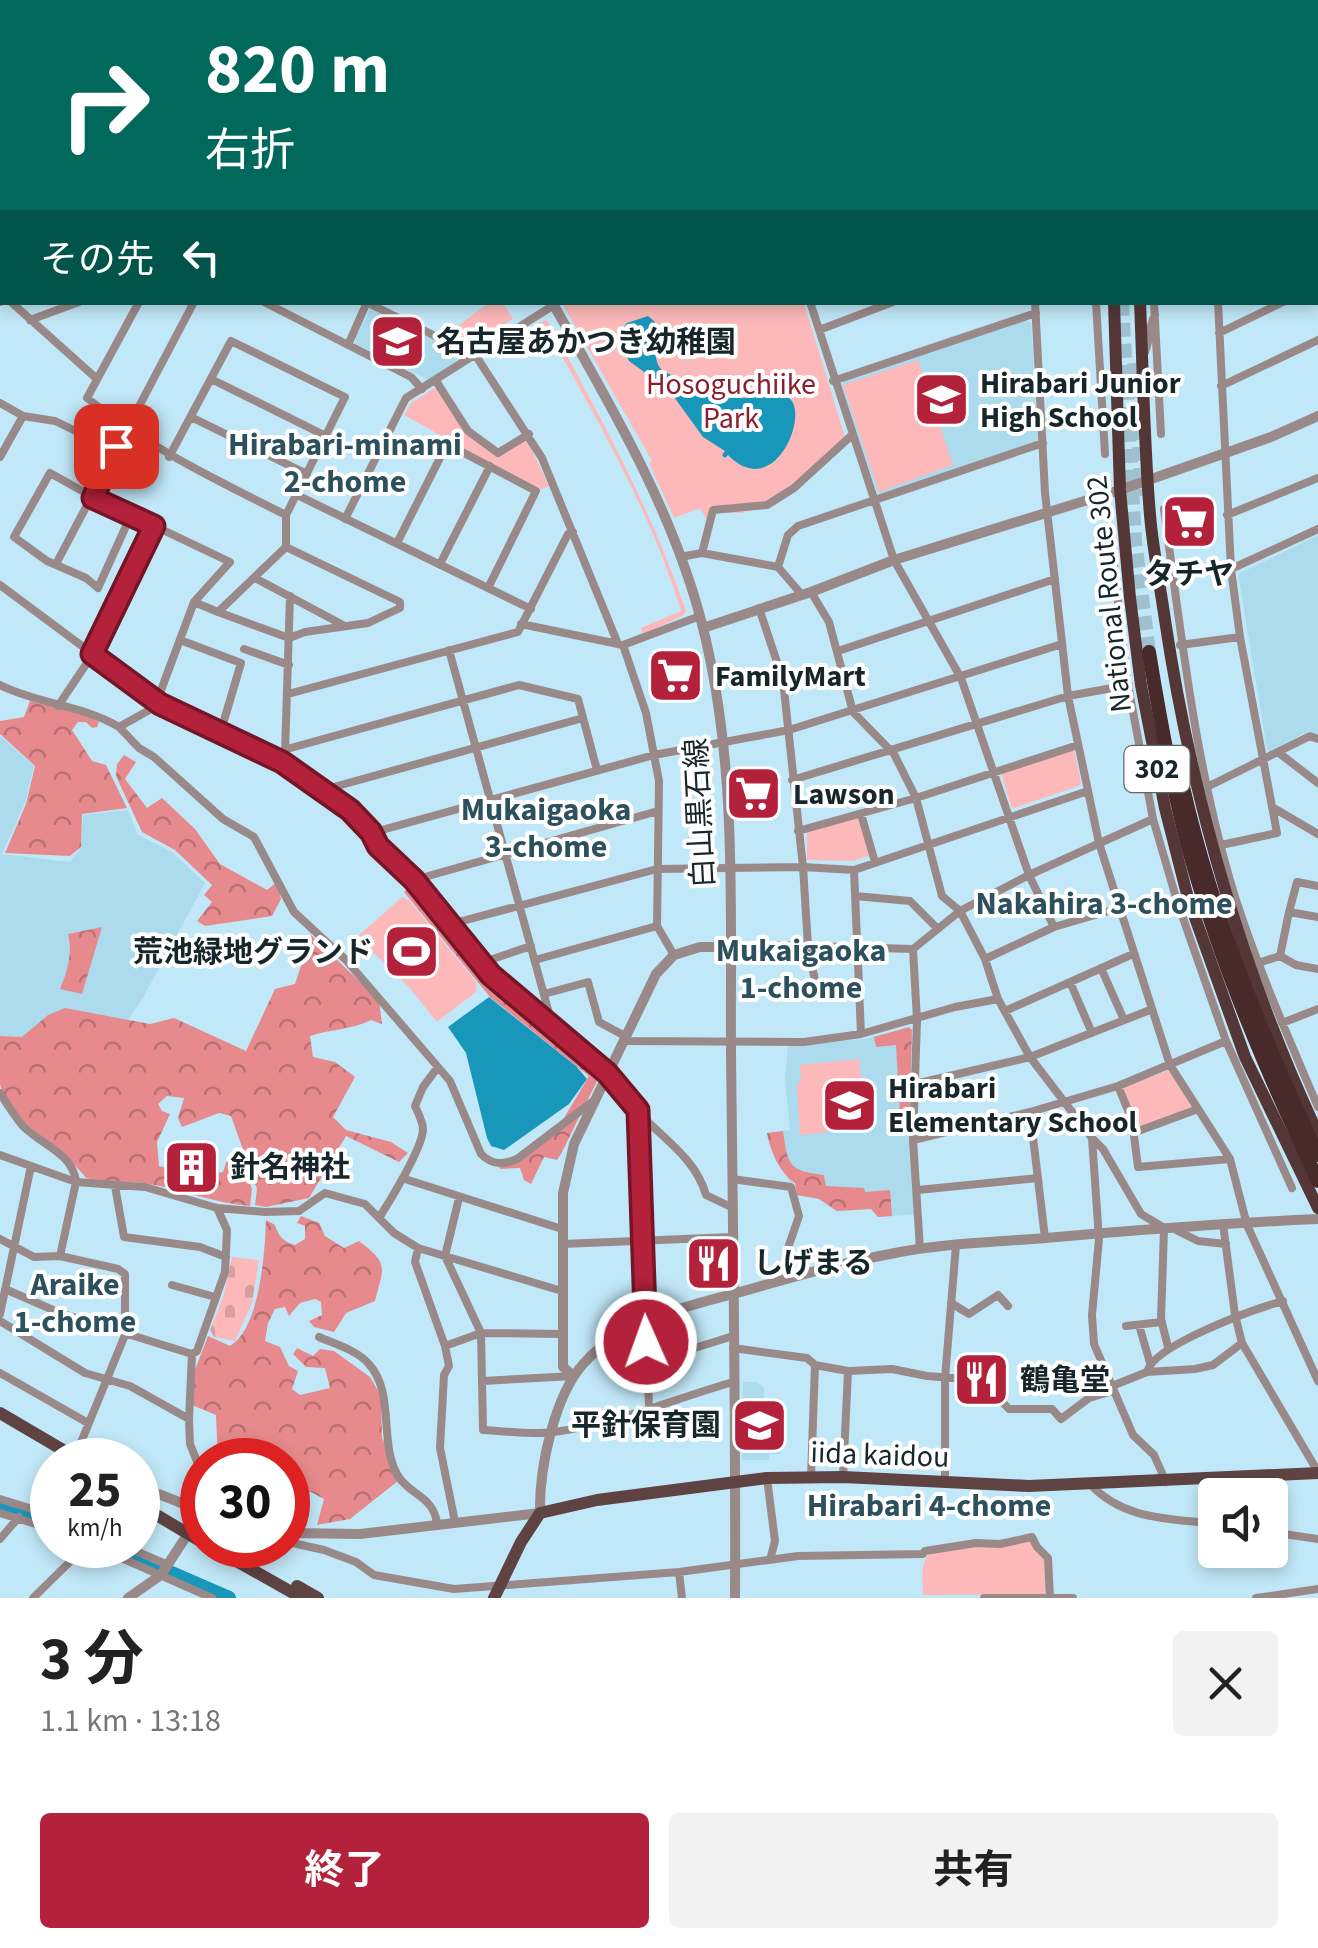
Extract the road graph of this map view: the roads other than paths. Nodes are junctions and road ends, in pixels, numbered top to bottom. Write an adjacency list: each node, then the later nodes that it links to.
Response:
1 (14, 305): 20 (street)
2 (72, 305): 20 (street)
3 (137, 305): 27 (street)
4 (192, 305): 39 (street)
5 (270, 305): 24 (street)
6 (366, 305): 24 (street)
7 (371, 305): 25 (street)
8 (552, 305): 25 (street)
9 (554, 305): 73 (street, 白山黒石線)
10 (811, 305): 21 (street)
11 (1096, 305): 33 (street)
12 (1114, 305): 37 (highway, National Route 302 / 302)
13 (1140, 305): 26 (highway, National Route 302 / 302)
14 (1154, 305): 19 (street)
15 (1218, 305): 22 (street)
16 (1278, 305): 22 (street)
17 (873, 306): 21 (street)
18 (1036, 308): 30 (street); 44 (street)
19 (1155, 315): 26 (street); 41 (street)
20 (30, 320): 27 (street)
21 (819, 330): 30 (street)
22 (1220, 333): 31 (street)
23 (1318, 340): 31 (street)
24 (348, 345): 32 (street)
25 (476, 356): 29 (street); 40 (street)
26 (1142, 357): 53 (highway, National Route 302 / 302)
27 (97, 379): 39 (street)
28 (211, 379): 36 (street); 42 (street); 42 (street)
29 (436, 381): 32 (street); 40 (street)
30 (833, 381): 43 (street)
31 (1221, 386): 46 (street)
32 (422, 389): 63 (street)
33 (1101, 396): 37 (street); 47 (street)
34 (0, 402): 35 (street)
35 (23, 416): 45 (street); 48 (street)
36 (191, 416): 49 (street); 51 (street)
37 (1119, 416): 54 (highway, National Route 302 / 302)
38 (1318, 416): 46 (street)
39 (125, 429): 45 (street); 49 (street)
40 (529, 434): 68 (street)
41 (1160, 434)
42 (326, 436): 51 (street)
43 (852, 436): 57 (street); 72 (street)
44 (1043, 443): 57 (street); 59 (street)
45 (115, 450): 56 (street)
46 (1223, 453): 53 (street); 62 (street)
47 (1104, 454)
48 (0, 457)
49 (169, 457): 61 (street)
50 (490, 466): 70 (street); 76 (street); 82 (street)
51 (308, 474): 55 (street)
52 (1318, 478): 62 (street)
53 (1148, 479): 54 (street); 64 (highway, National Route 302 / 302)
54 (1120, 490): 59 (street); 85 (highway, National Route 302 / 302)
55 (297, 495): 61 (street); 63 (street)
56 (93, 498): 60 (street); 75 (street); 75 (street)
57 (873, 501): 74 (street); 77 (street)
58 (1164, 508): 69 (street)
59 (1048, 510): 74 (street); 80 (street)
60 (131, 515): 65 (street); 75 (street)
61 (286, 515): 71 (street)
62 (1227, 515): 78 (street)
63 (346, 518): 70 (street)
64 (1150, 518): 69 (street); 208 (highway, National Route 302 / 302)
65 (154, 526): 86 (street); 103 (street)
66 (1110, 528): 85 (street)
67 (1318, 528): 78 (street)
68 (573, 532): 88 (street); 98 (street)
69 (1167, 532): 99 (street)
70 (397, 543): 76 (street)
71 (286, 547): 79 (street); 93 (street)
72 (702, 553): 73 (street); 77 (street)
73 (680, 557): 90 (street, 白山黒石線)
74 (894, 560): 83 (street); 91 (street)
75 (56, 564)
76 (440, 564): 82 (street)
77 (778, 567): 83 (street)
78 (1231, 570): 94 (street)
79 (254, 578): 84 (street); 89 (street)
80 (1055, 579): 91 (street); 97 (street)
81 (0, 585): 103 (street)
82 (488, 588): 88 (street)
83 (806, 594): 87 (street); 102 (street)
84 (290, 596): 93 (street); 95 (street)
85 (1124, 600): 107 (street); 220 (highway, National Route 302 / 302)
86 (194, 602): 89 (street); 96 (street)
87 (759, 608): 90 (street); 117 (street)
88 (531, 609): 92 (street)
89 (218, 612): 95 (street)
90 (701, 622): 98 (street); 119 (street, 白山黒石線)
91 (930, 623): 102 (street); 105 (street)
92 (521, 624): 98 (street); 101 (street)
93 (344, 626): 95 (street)
94 (1240, 637): 99 (street); 127 (street)
95 (289, 638): 104 (street)
96 (180, 640): 111 (street); 118 (street)
97 (1062, 644): 105 (street); 109 (street)
98 (620, 645): 126 (street)
99 (1180, 645): 133 (street)
100 (244, 648): 104 (street)
101 (449, 650): 108 (street); 110 (street)
102 (838, 651): 113 (street)
103 (92, 654): 111 (street); 112 (street)
104 (290, 665): 108 (street)
105 (961, 678): 113 (street); 115 (street)
106 (0, 684): 112 (street)
107 (1130, 685): 109 (street); 142 (street)
108 (288, 694): 123 (street)
109 (1068, 696): 115 (street); 121 (street)
110 (464, 700): 114 (street); 122 (street); 123 (street)
111 (159, 702): 116 (street); 118 (street)
112 (58, 706): 116 (street)
113 (853, 712): 117 (street); 124 (street)
114 (583, 718): 122 (street); 129 (street)
115 (977, 726): 124 (street); 130 (street)
116 (118, 727): 200 (street)
117 (789, 730): 119 (street); 131 (street)
118 (220, 734): 128 (street)
119 (724, 740): 126 (street); 153 (street, 白山黒石線)
120 (1318, 740): 125 (street)
121 (1078, 745): 130 (street); 135 (street)
122 (476, 747): 134 (street); 137 (street)
123 (286, 749): 128 (street)
124 (891, 752): 131 (street); 136 (street)
125 (1279, 753): 127 (street); 132 (street)
126 (654, 754): 129 (street); 139 (street)
127 (1263, 760): 133 (street); 138 (street)
128 (282, 762): 134 (street)
129 (598, 770): 137 (street)
130 (992, 772): 136 (street); 141 (street)
131 (792, 780): 143 (street)
132 (1318, 783)
133 (1207, 787): 148 (street)
134 (323, 790): 144 (street)
135 (1088, 791): 141 (street); 146 (street)
136 (916, 798): 140 (street); 147 (street)
137 (491, 800): 144 (street); 149 (street)
138 (1272, 808): 145 (street); 148 (street)
139 (658, 811): 149 (street); 152 (street)
140 (861, 814): 143 (street); 150 (street)
141 (1010, 818): 147 (street); 155 (street)
142 (1153, 819): 146 (street); 197 (street)
143 (798, 831): 151 (street)
144 (371, 832): 156 (street)
145 (1318, 834)
146 (1099, 843): 155 (street); 160 (street)
147 (929, 845): 150 (street); 161 (street)
148 (1221, 846): 178 (street)
149 (506, 853): 156 (street); 159 (street)
150 (875, 862): 154 (street)
151 (803, 867): 153 (street); 154 (street); 169 (street)
152 (657, 868): 153 (street); 159 (street); 165 (street)
153 (729, 868): 170 (street, 白山黒石線)
154 (854, 870): 158 (street)
155 (1030, 875): 161 (street); 166 (street)
156 (414, 880): 164 (street)
157 (1318, 886): 162 (street)
158 (856, 896): 167 (street); 171 (street)
159 (520, 906): 164 (street); 168 (street)
160 (1119, 908): 166 (street); 173 (street)
161 (960, 911): 167 (street); 176 (street)
162 (1289, 912): 163 (street); 175 (street)
163 (1318, 918)
164 (451, 924): 179 (street)
165 (657, 926): 174 (street); 177 (street)
166 (1054, 927): 176 (street)
167 (938, 929): 172 (street)
168 (531, 946): 177 (street); 179 (street)
169 (808, 946): 170 (street); 171 (street); 184 (street)
170 (730, 947): 174 (street); 196 (street, 白山黒石線)
171 (859, 949): 172 (street); 184 (street)
172 (913, 949): 189 (street)
173 (1133, 954): 180 (street); 187 (street)
174 (674, 955): 195 (street)
175 (1280, 956): 178 (street); 181 (street)
176 (985, 959): 185 (street)
177 (535, 960): 183 (street)
178 (1258, 962): 191 (street)
179 (481, 963): 192 (street)
180 (1101, 968): 182 (street); 190 (street)
181 (1318, 969)
182 (1070, 982): 188 (street); 193 (street)
183 (544, 994): 192 (street); 195 (street)
184 (859, 996): 194 (street)
185 (998, 998): 188 (street); 189 (street)
186 (1318, 1009): 191 (street)
187 (1150, 1010): 190 (street); 199 (street)
188 (1005, 1011): 198 (street)
189 (917, 1020): 194 (street); 202 (street)
190 (1124, 1020): 193 (street)
191 (1282, 1023): 208 (street)
192 (550, 1026): 201 (street)
193 (1092, 1032): 198 (street)
194 (861, 1034): 196 (street)
195 (624, 1039): 196 (street); 201 (street)
196 (731, 1040): 225 (street, 白山黒石線)
197 (1226, 1041): 199 (street); 218 (street)
198 (1030, 1057): 202 (street); 206 (street)
199 (1170, 1066): 203 (street); 207 (street)
200 (438, 1067): 205 (street); 223 (street)
201 (607, 1073): 205 (street); 210 (street)
202 (915, 1084): 214 (street)
203 (1118, 1086): 206 (street); 211 (street)
204 (0, 1093): 226 (street)
205 (594, 1101): 239 (street)
206 (1067, 1101): 209 (street); 213 (street)
207 (1198, 1109): 211 (street); 217 (street)
208 (1315, 1111): 212 (highway, National Route 302 / 302)
209 (1030, 1112): 214 (street); 224 (street)
210 (638, 1122): 233 (street); 245 (street)
211 (1133, 1133): 221 (street)
212 (1318, 1134)
213 (1092, 1138): 222 (street); 241 (street)
214 (912, 1140): 230 (street)
215 (0, 1155): 219 (street)
216 (1318, 1155): 227 (highway)
217 (1230, 1160): 221 (street); 238 (street)
218 (1278, 1160): 220 (street); 229 (street)
219 (31, 1166): 226 (street); 249 (street)
220 (1296, 1166): 234 (highway, National Route 302 / 302)
221 (1138, 1167): 222 (street)
222 (1114, 1169): 240 (street)
223 (405, 1178): 231 (street); 235 (street)
224 (1038, 1178): 230 (street); 243 (street)
225 (732, 1179): 233 (street, 白山黒石線); 255 (street)
226 (76, 1182): 228 (street); 252 (street)
227 (1318, 1182)
228 (115, 1186): 232 (street); 254 (street)
229 (1292, 1188)
230 (918, 1190): 251 (street)
231 (459, 1198): 239 (street); 253 (street)
232 (217, 1208): 235 (street); 254 (street)
233 (733, 1208): 242 (street, 白山黒石線)
234 (1318, 1208)
235 (380, 1218): 250 (street)
236 (1318, 1220): 238 (street)
237 (1224, 1224): 238 (street); 240 (street); 247 (street)
238 (1246, 1224): 261 (street)
239 (562, 1229): 246 (street)
240 (1168, 1229): 241 (street); 247 (street); 268 (street)
241 (1098, 1233): 243 (street); 291 (street)
242 (732, 1237): 245 (street); 259 (street, 白山黒石線)
243 (1045, 1238): 248 (street)
244 (0, 1239): 249 (street)
245 (643, 1239): 246 (street); 266 (street)
246 (562, 1244): 258 (street)
247 (1226, 1244): 265 (street)
248 (956, 1245): 251 (street); 262 (street)
249 (14, 1247): 252 (street); 257 (street)
250 (418, 1248): 253 (street); 277 (street)
251 (920, 1249): 255 (street)
252 (60, 1256): 273 (street)
253 (444, 1256): 258 (street); 271 (street)
254 (226, 1257): 260 (street)
255 (790, 1278): 259 (street)
256 (172, 1285): 260 (street)
257 (5, 1289): 264 (street); 273 (street)
258 (562, 1291): 272 (street)
259 (733, 1294): 266 (street); 275 (street, 白山黒石線)
260 (215, 1298): 279 (street)
261 (1283, 1302): 265 (street); 289 (street)
262 (951, 1303): 263 (street); 286 (street)
263 (1008, 1306)
264 (0, 1314)
265 (1234, 1315): 276 (street); 278 (street)
266 (644, 1321): 280 (street); 285 (street)
267 (0, 1322): 287 (street)
268 (1162, 1322): 269 (street); 278 (street)
269 (1139, 1325): 270 (street); 282 (street)
270 (1126, 1326)
271 (481, 1333): 272 (street); 277 (street); 288 (street)
272 (562, 1334): 285 (street)
273 (125, 1335): 279 (street); 287 (street)
274 (319, 1338): 316 (street)
275 (733, 1342): 280 (street); 281 (street); 290 (street, 白山黒石線)
276 (1242, 1343): 282 (street); 302 (street)
277 (445, 1346): 317 (street)
278 (1168, 1348): 282 (street)
279 (192, 1354): 294 (street)
280 (647, 1363): 292 (street)
281 (815, 1365): 283 (street); 303 (street)
282 (1149, 1368): 291 (street)
283 (848, 1371): 286 (street); 304 (street)
284 (0, 1373): 296 (street)
285 (574, 1376): 288 (street); 297 (street)
286 (945, 1378): 291 (street); 307 (street)
287 (106, 1380): 294 (street); 296 (street)
288 (482, 1381): 297 (street)
289 (1318, 1381)
290 (734, 1382): 292 (street); 306 (street, 白山黒石線)
291 (1113, 1388): 308 (street)
292 (649, 1407): 297 (street)
293 (0, 1414): 299 (main road)
294 (188, 1418): 301 (street)
295 (0, 1423): 298 (main road)
296 (88, 1423): 300 (street)
297 (550, 1432): 313 (street)
298 (30, 1438)
299 (39, 1438)
300 (82, 1438)
301 (190, 1438)
302 (1318, 1472): 308 (main road, iida kaidou)
303 (811, 1477): 304 (main road, iida kaidou); 305 (main road, iida kaidou)
304 (843, 1477): 307 (main road, iida kaidou)
305 (768, 1478): 306 (main road, iida kaidou); 325 (street)
306 (734, 1481): 313 (main road, iida kaidou); 326 (street, 白山黒石線)
307 (945, 1482): 309 (main road, iida kaidou)
308 (1166, 1482): 309 (main road, iida kaidou)
309 (1091, 1485): 318 (street)
310 (0, 1499): 311 (street)
311 (30, 1508)
312 (0, 1513): 314 (street)
313 (540, 1513): 317 (street); 335 (main road)
314 (19, 1518): 315 (street); 322 (street)
315 (30, 1522)
316 (438, 1522): 317 (street); 319 (street)
317 (454, 1522)
318 (1198, 1523)
319 (310, 1533)
320 (1288, 1534): 321 (street)
321 (1318, 1538)
322 (0, 1539)
323 (310, 1547): 335 (street)
324 (180, 1549): 332 (street)
325 (770, 1560): 326 (street); 337 (street)
326 (736, 1565): 333 (street); 346 (street, 白山黒石線)
327 (64, 1568): 338 (street)
328 (152, 1568): 332 (street)
329 (157, 1568): 332 (street)
330 (250, 1568): 341 (main road)
331 (265, 1568): 342 (main road)
332 (163, 1572): 339 (street); 340 (street)
333 (679, 1572): 334 (street); 345 (street)
334 (562, 1583): 335 (street); 344 (street)
335 (500, 1584): 343 (main road)
336 (1318, 1588): 349 (street)
337 (1050, 1597): 347 (street); 348 (street)
338 (32, 1598)
339 (128, 1598)
340 (212, 1598)
341 (302, 1598)
342 (318, 1598)
343 (494, 1598)
344 (563, 1598)
345 (682, 1598)
346 (735, 1598)
347 (984, 1598)
348 (1073, 1598)
349 (1256, 1598)

